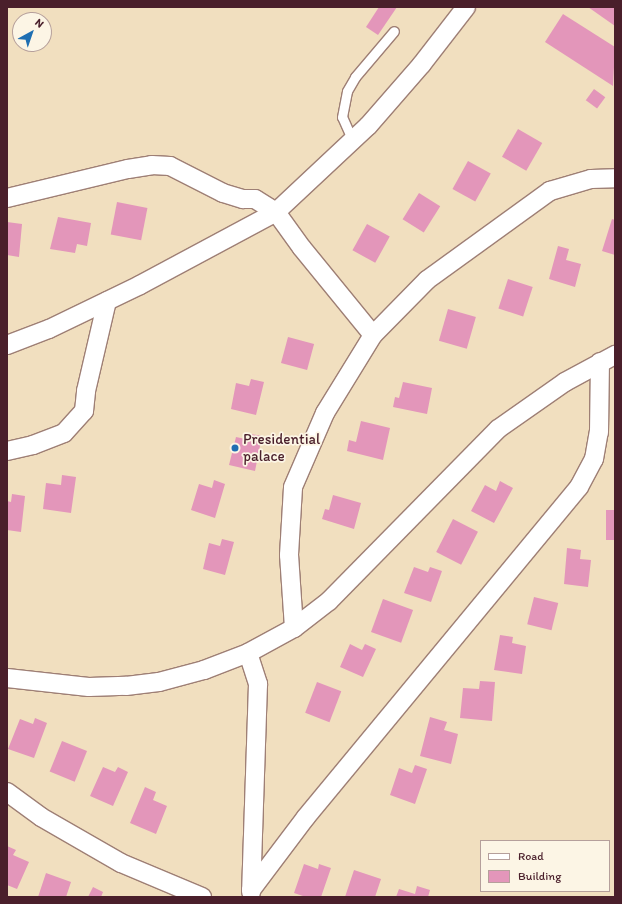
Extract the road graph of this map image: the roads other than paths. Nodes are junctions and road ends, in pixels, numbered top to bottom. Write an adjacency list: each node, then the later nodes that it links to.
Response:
1 (466, 7): 3 (street)
2 (394, 31): 3 (lane)
3 (352, 139): 6 (street)
4 (615, 178): 8 (street)
5 (7, 198): 6 (street)
6 (276, 212): 7 (street); 8 (street)
7 (107, 301): 9 (street); 11 (street)
8 (373, 335): 12 (street)
9 (7, 345)
10 (607, 358): 12 (street); 16 (street)
11 (7, 451)
12 (294, 628): 13 (street)
13 (248, 653): 14 (street); 16 (street)
14 (7, 678)
15 (7, 792): 17 (street)
16 (251, 894)
17 (202, 897)

